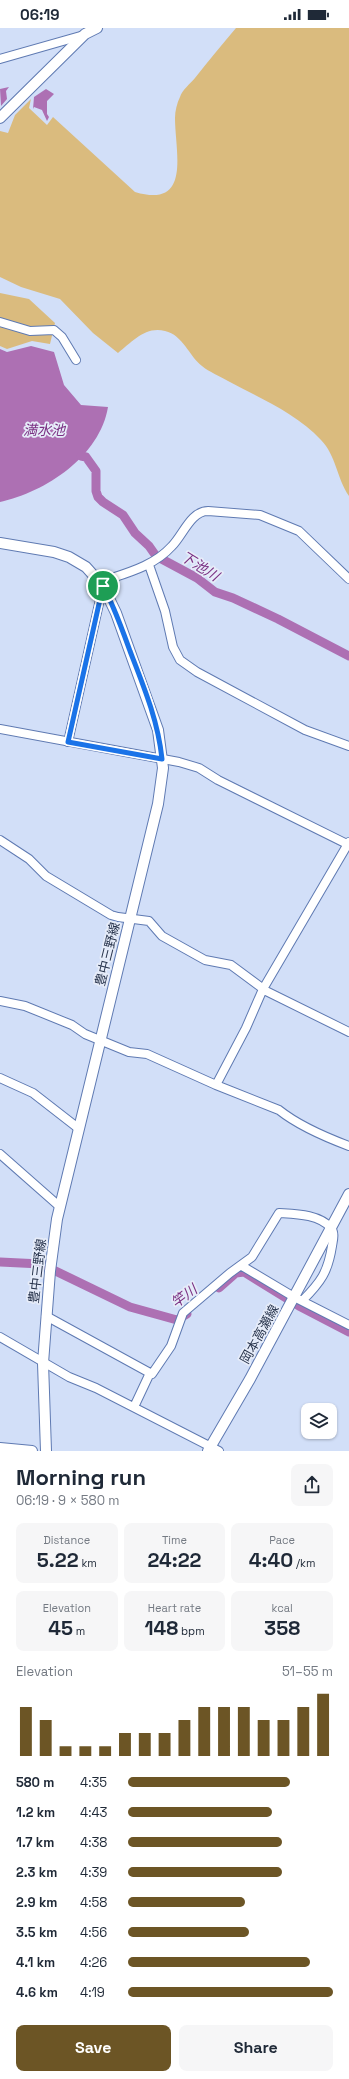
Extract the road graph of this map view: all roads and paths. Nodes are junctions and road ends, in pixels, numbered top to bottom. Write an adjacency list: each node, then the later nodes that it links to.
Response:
1 (97, 28): 2 (main road)
2 (85, 34): 3 (street); 4 (main road)
3 (0, 59)
4 (0, 118)
5 (0, 322): 6 (street)
6 (76, 360)
7 (0, 543): 10 (main road, 豊中三野線)
8 (149, 565): 9 (street); 10 (street); 13 (street)
9 (349, 579)
10 (102, 584): 12 (street); 14 (main road, 豊中三野線)
11 (0, 729): 12 (street)
12 (68, 742): 14 (street)
13 (349, 746)
14 (162, 759): 16 (street); 17 (main road, 豊中三野線)
15 (0, 840): 17 (street)
16 (349, 844): 18 (street)
17 (130, 918): 18 (street); 21 (main road, 豊中三野線)
18 (262, 989): 20 (street); 23 (street)
19 (0, 1001): 21 (street)
20 (349, 1032)
21 (99, 1040): 23 (street); 24 (main road, 豊中三野線)
22 (0, 1078): 24 (street)
23 (216, 1085): 25 (street)
24 (78, 1128): 28 (main road, 豊中三野線)
25 (349, 1146)
26 (0, 1154): 28 (street)
27 (349, 1194): 29 (main road, 岡本高瀬線)
28 (59, 1206): 32 (main road, 豊中三野線)
29 (331, 1228): 30 (street); 31 (main road, 岡本高瀬線); 31 (street, 岡本高瀬線)
30 (242, 1266): 31 (street); 36 (street)
31 (298, 1299): 33 (street); 39 (main road, 岡本高瀬線)
32 (46, 1316): 35 (main road, 豊中三野線); 37 (street)
33 (349, 1325)
34 (0, 1337): 35 (street)
35 (43, 1363): 37 (street); 41 (main road, 豊中三野線)
36 (152, 1374)
37 (134, 1407): 39 (street)
38 (0, 1448): 40 (main road)
39 (212, 1450)
40 (32, 1451)
41 (46, 1451)

